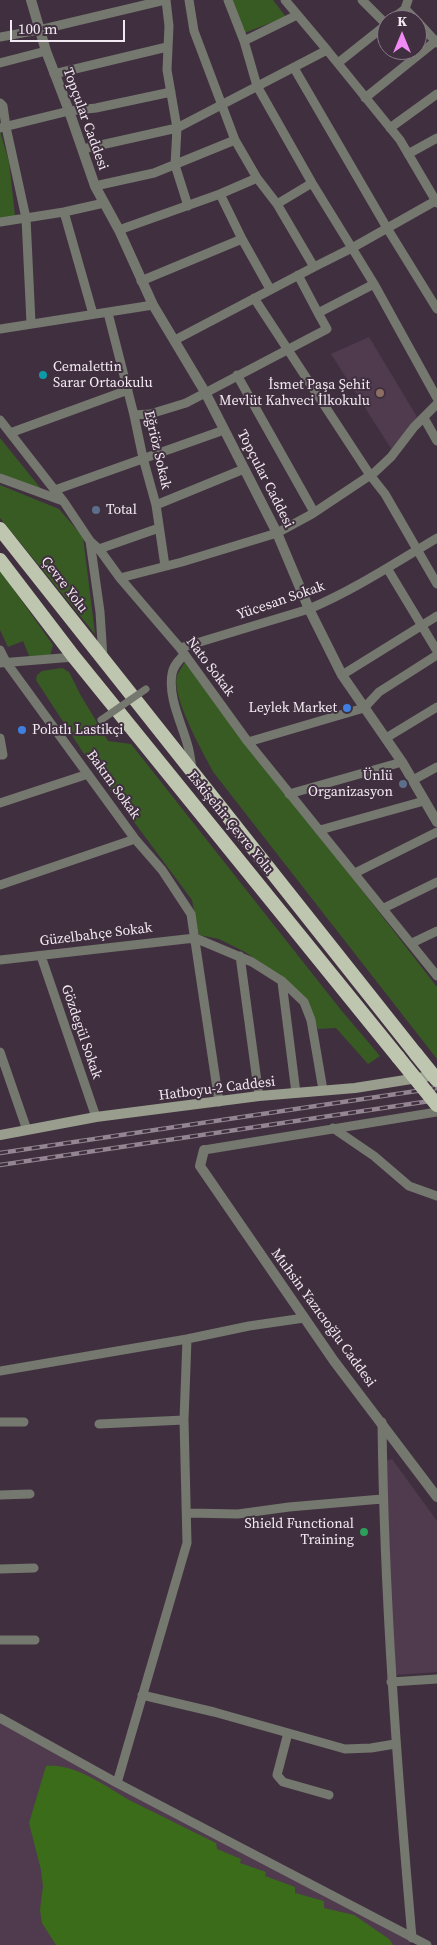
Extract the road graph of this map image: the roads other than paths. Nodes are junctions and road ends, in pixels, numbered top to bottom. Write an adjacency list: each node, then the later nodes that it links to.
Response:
1 (30, 0): 9 (street, Topçular Caddesi)
2 (166, 0): 9 (street); 15 (street)
3 (189, 0): 27 (street)
4 (228, 0): 13 (street)
5 (285, 0): 8 (street)
6 (362, 0): 7 (street)
7 (377, 13)
8 (298, 15): 13 (street); 16 (street)
9 (39, 30): 12 (street); 17 (street, Topçular Caddesi)
10 (377, 32): 19 (street)
11 (427, 32): 14 (street)
12 (0, 37)
13 (244, 41): 22 (street)
14 (436, 41): 25 (street)
15 (167, 47): 21 (street); 23 (street)
16 (327, 50): 19 (street); 20 (street)
17 (46, 51): 18 (street); 21 (street, Topçular Caddesi)
18 (0, 63)
19 (338, 63): 25 (street)
20 (294, 68): 22 (street); 48 (street)
21 (54, 74): 28 (street, Topçular Caddesi)
22 (257, 86): 27 (street); 38 (street)
23 (171, 92): 28 (street); 30 (street)
24 (437, 94): 31 (street)
25 (365, 98): 31 (street)
26 (0, 103): 29 (street)
27 (222, 104): 30 (street); 33 (street)
28 (70, 111): 29 (street); 34 (street, Topçular Caddesi)
29 (3, 127): 46 (street)
30 (177, 128): 34 (street); 36 (street)
31 (390, 128): 35 (street)
32 (437, 138): 35 (street)
33 (235, 140): 36 (street); 37 (street)
34 (83, 149): 39 (street, Topçular Caddesi)
35 (408, 154): 41 (street)
36 (175, 165): 39 (street); 44 (street)
37 (257, 178): 40 (street); 43 (street)
38 (312, 183): 43 (street); 51 (street)
39 (95, 186): 42 (street, Topçular Caddesi)
40 (220, 194): 44 (street); 50 (street)
41 (437, 201): 48 (street)
42 (104, 203): 45 (street); 49 (street, Topçular Caddesi)
43 (277, 204): 52 (street)
44 (188, 206): 49 (street)
45 (64, 212): 46 (street); 62 (street)
46 (26, 218): 47 (street); 63 (street)
47 (0, 222)
48 (387, 228): 51 (street); 59 (street)
49 (119, 230): 54 (street, Topçular Caddesi)
50 (242, 239): 54 (street); 56 (street)
51 (352, 248): 52 (street); 55 (street)
52 (314, 267): 53 (street)
53 (298, 275): 56 (street); 61 (street)
54 (141, 281): 58 (street, Topçular Caddesi)
55 (374, 284): 61 (street); 70 (street)
56 (270, 289): 57 (street)
57 (254, 298): 65 (street); 66 (street)
58 (153, 304): 60 (street); 65 (street, Topçular Caddesi)
59 (437, 309)
60 (108, 313): 62 (street); 68 (street, Eğriöz Sokak)
61 (318, 313): 66 (street)
62 (93, 314): 63 (street)
63 (31, 323): 64 (street)
64 (0, 329)
65 (175, 340): 69 (street, Topçular Caddesi)
66 (288, 349): 67 (street); 80 (street)
67 (237, 375): 69 (street); 85 (street)
68 (128, 390): 72 (street, Eğriöz Sokak); 76 (street)
69 (205, 392): 72 (street); 75 (street, Topçular Caddesi)
70 (437, 398)
71 (437, 404): 73 (street)
72 (134, 415): 78 (street, Eğriöz Sokak)
73 (424, 418): 77 (street); 80 (street)
74 (0, 420): 76 (street, Nato Sokak)
75 (224, 430): 78 (street); 79 (street, Topçular Caddesi)
76 (10, 433): 82 (street, Nato Sokak)
77 (437, 441)
78 (143, 458): 82 (street); 84 (street, Eğriöz Sokak)
79 (244, 468): 84 (street); 88 (street, Topçular Caddesi)
80 (370, 475): 85 (street); 92 (street)
81 (0, 478): 83 (street)
82 (55, 490): 83 (street, Nato Sokak)
83 (64, 502): 90 (street, Nato Sokak)
84 (156, 504): 86 (street, Eğriöz Sokak)
85 (314, 512): 88 (street)
86 (159, 528): 91 (street); 94 (street, Eğriöz Sokak)
87 (0, 529): 106 (highway, Çevre Yolu)
88 (277, 533): 94 (street); 98 (street, Topçular Caddesi)
89 (437, 538): 92 (street, Yücesan Sokak)
90 (90, 541): 91 (street, Nato Sokak); 106 (street)
91 (99, 549): 96 (street, Nato Sokak)
92 (417, 550): 95 (street, Yücesan Sokak); 97 (street)
93 (0, 560): 105 (highway, Eskişehir Çevre Yolu)
94 (165, 566): 96 (street)
95 (387, 568): 98 (street, Yücesan Sokak); 100 (street)
96 (120, 578): 102 (street, Nato Sokak)
97 (436, 579)
98 (309, 609): 102 (street, Yücesan Sokak); 108 (street, Topçular Caddesi)
99 (437, 616): 100 (street)
100 (421, 626): 103 (street); 108 (street)
101 (0, 650): 107 (street, Bakım Sokak)
102 (182, 651): 115 (street, Nato Sokak); 119 (street)
103 (437, 651)
104 (437, 655): 111 (street)
105 (74, 657): 107 (street); 148 (highway, Eskişehir Çevre Yolu, bridge)
106 (103, 661): 119 (highway, Eskişehir Çevre Yolu)
107 (3, 662): 120 (street, Bakım Sokak)
108 (342, 675): 111 (street, Topçular Caddesi)
109 (146, 689): 112 (street, bridge)
110 (437, 707): 114 (street)
111 (364, 708): 114 (street, Topçular Caddesi); 115 (street)
112 (101, 720)
113 (0, 738): 116 (street)
114 (386, 738): 117 (street, Topçular Caddesi)
115 (248, 742): 122 (street, Nato Sokak)
116 (2, 755)
117 (402, 762): 121 (street, Topçular Caddesi); 122 (street)
118 (437, 767): 121 (street)
119 (193, 771): 143 (highway, Eskişehir Çevre Yolu, bridge)
120 (88, 774): 124 (street); 128 (street, Bakım Sokak)
121 (413, 780): 123 (street, Topçular Caddesi)
122 (289, 794): 126 (street, Nato Sokak)
123 (424, 801): 125 (street, Topçular Caddesi); 126 (street)
124 (0, 803)
125 (436, 818)
126 (320, 830): 129 (street, Nato Sokak)
127 (437, 832): 129 (street)
128 (135, 839): 131 (street); 134 (street, Bakım Sokak)
129 (355, 873): 132 (street, Nato Sokak)
130 (437, 882): 132 (street)
131 (0, 885)
132 (384, 908): 135 (street, Nato Sokak)
133 (437, 931): 135 (street)
134 (196, 938): 136 (street, Güzelbahçe Sokak); 137 (street); 147 (street, Bakım Sokak)
135 (412, 943): 139 (street, Nato Sokak)
136 (40, 956): 138 (street, Güzelbahçe Sokak); 150 (street, Gözdegül Sokak)
137 (240, 956): 140 (street); 146 (street)
138 (0, 960)
139 (437, 976)
140 (282, 981): 144 (street); 145 (street)
141 (0, 1052): 152 (street)
142 (437, 1074): 144 (main road, Hatboyu-2 Caddesi)
143 (437, 1080)
144 (323, 1090): 145 (main road, Hatboyu-2 Caddesi)
145 (296, 1093): 146 (main road, Hatboyu-2 Caddesi)
146 (259, 1096): 147 (main road, Hatboyu-2 Caddesi)
147 (219, 1102): 150 (main road, Hatboyu-2 Caddesi)
148 (437, 1105)
149 (437, 1112): 151 (street)
150 (96, 1117): 152 (main road, Hatboyu-2 Caddesi)
151 (333, 1128): 154 (street); 155 (street)
152 (27, 1130): 153 (main road, Hatboyu-2 Caddesi)
153 (0, 1135)
154 (204, 1150): 156 (street, Muhsin Yazıcıoğlu Caddesi)
155 (437, 1196)
156 (304, 1318): 157 (street); 162 (street, Muhsin Yazıcıoğlu Caddesi)
157 (187, 1339): 158 (street); 159 (street)
158 (0, 1371)
159 (184, 1420): 163 (street); 168 (street)
160 (0, 1422): 161 (street)
161 (24, 1422)
162 (382, 1422): 166 (street, Muhsin Yazıcıoğlu Caddesi); 167 (street)
163 (99, 1424)
164 (30, 1494): 165 (street)
165 (0, 1495)
166 (437, 1497)
167 (382, 1499): 168 (street); 174 (street)
168 (188, 1513): 175 (street)
169 (34, 1568): 170 (street)
170 (0, 1569)
171 (0, 1640): 172 (street)
172 (35, 1640)
173 (437, 1679): 174 (street)
174 (391, 1682): 178 (street)
175 (142, 1694): 177 (street); 179 (street)
176 (0, 1718): 179 (street)
177 (288, 1733): 178 (street); 180 (street)
178 (395, 1744): 181 (street)
179 (117, 1783): 181 (street)
180 (329, 1795)
181 (412, 1938): 182 (street)
182 (427, 1945)

